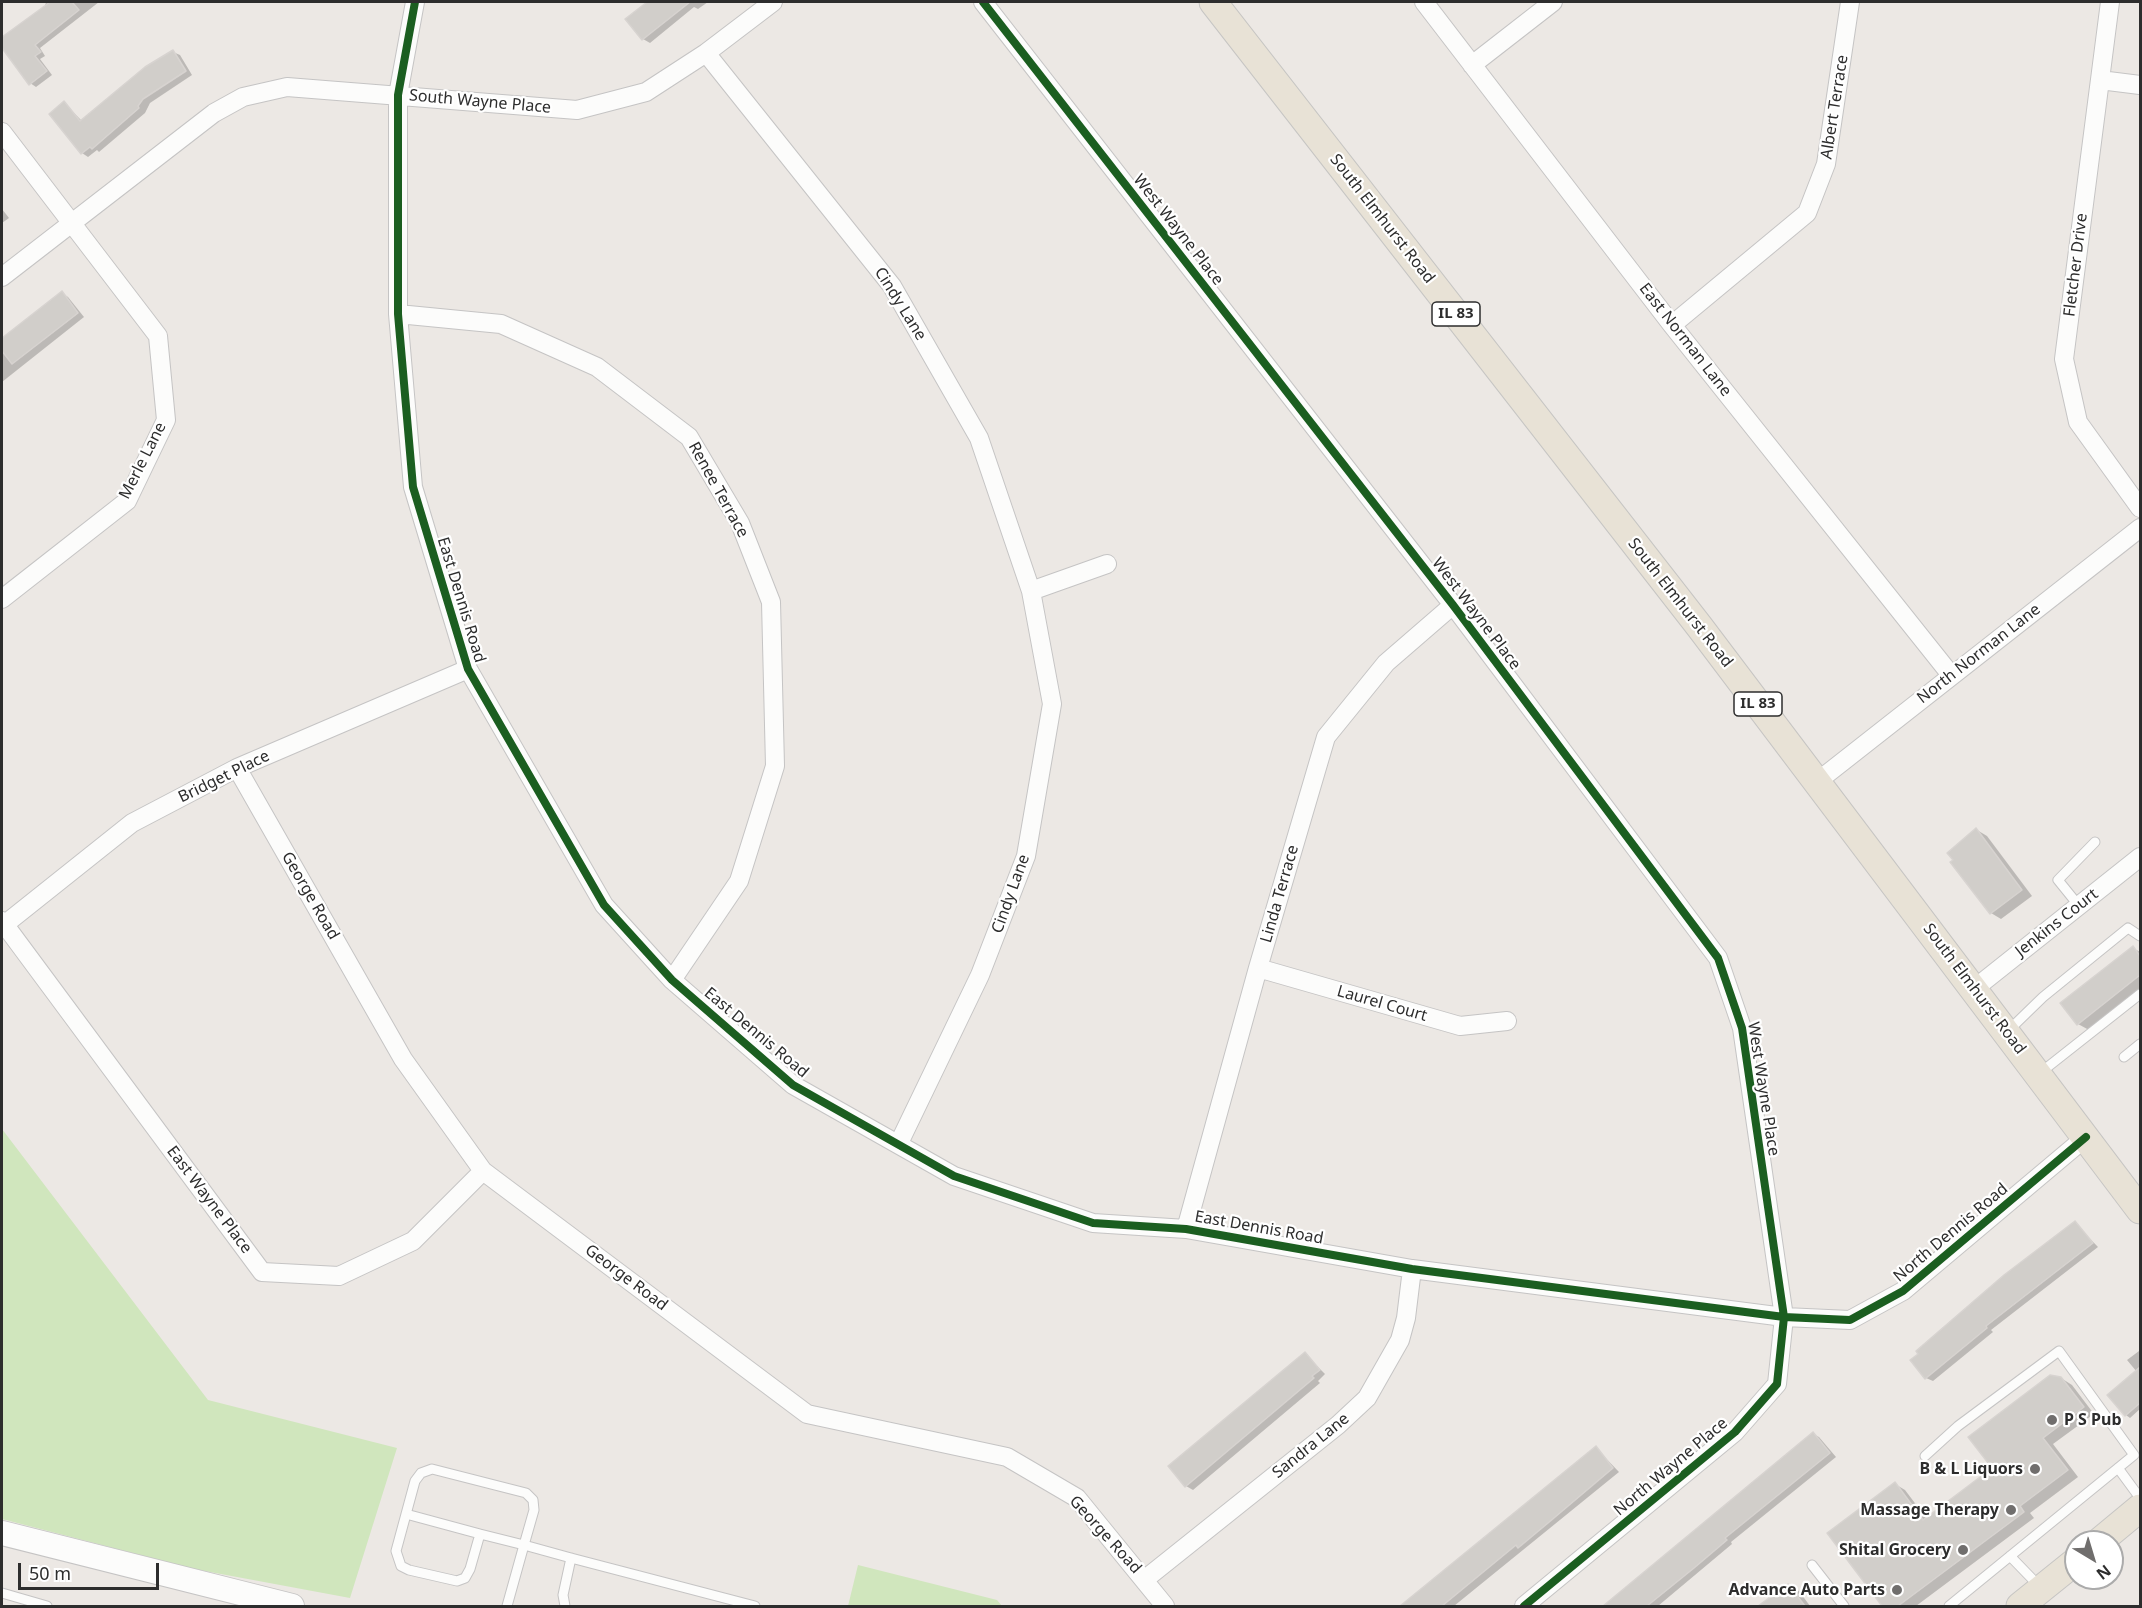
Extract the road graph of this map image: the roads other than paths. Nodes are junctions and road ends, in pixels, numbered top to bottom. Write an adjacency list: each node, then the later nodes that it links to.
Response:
1 (416, 2): 13 (street, East Dennis Road)
2 (773, 2): 9 (street, South Wayne Place)
3 (983, 2): 24 (street, West Wayne Place)
4 (1213, 2): 28 (main road, South Elmhurst Road / IL 83)
5 (1424, 2): 10 (street, East Norman Lane)
6 (1553, 2): 10 (street)
7 (1850, 2): 18 (street, Albert Terrace)
8 (2110, 2): 11 (street, Fletcher Drive)
9 (706, 53): 13 (street, South Wayne Place); 22 (street, Cindy Lane)
10 (1472, 65): 18 (street, East Norman Lane)
11 (2100, 81): 12 (street); 19 (street, Fletcher Drive)
12 (2140, 85)
13 (398, 95): 15 (street, South Wayne Place); 17 (street, East Dennis Road)
14 (2, 132): 15 (street, Merle Lane)
15 (72, 223): 16 (street, South Wayne Place); 23 (street, Merle Lane)
16 (2, 277)
17 (398, 314): 25 (street, East Dennis Road); 35 (street, Renee Terrace)
18 (1672, 325): 26 (street, East Norman Lane)
19 (2140, 507)
20 (2140, 528): 26 (street, North Norman Lane)
21 (1107, 564): 22 (street)
22 (1031, 591): 44 (street, Cindy Lane)
23 (2, 599)
24 (1453, 605): 34 (street, Linda Terrace); 49 (street, West Wayne Place)
25 (468, 669): 27 (street, Bridget Place); 35 (street, East Dennis Road)
26 (1951, 675): 28 (street, North Norman Lane)
27 (237, 768): 32 (street, Bridget Place); 45 (street, George Road)
28 (1818, 781): 36 (main road, South Elmhurst Road / IL 83)
29 (2095, 842): 31 (lane)
30 (2140, 857): 31 (street, Jenkins Court)
31 (2079, 906): 36 (street, Jenkins Court)
32 (3, 923): 45 (street, East Wayne Place)
33 (2140, 936): 39 (lane)
34 (1258, 968): 38 (street, Laurel Court); 47 (street, Linda Terrace)
35 (672, 980): 44 (street, East Dennis Road)
36 (1974, 989): 39 (main road, South Elmhurst Road / IL 83)
37 (2140, 994): 42 (lane)
38 (1508, 1021)
39 (2006, 1032): 42 (main road, South Elmhurst Road / IL 83)
40 (2140, 1044): 41 (lane)
41 (2124, 1057)
42 (2038, 1075): 43 (main road, South Elmhurst Road / IL 83)
43 (2086, 1137): 46 (main road, South Elmhurst Road / IL 83); 49 (street, North Dennis Road)
44 (899, 1143): 47 (street, East Dennis Road)
45 (483, 1172): 63 (street, George Road)
46 (2140, 1210)
47 (1186, 1229): 48 (street, East Dennis Road)
48 (1412, 1269): 49 (street, East Dennis Road); 63 (street, Sandra Lane)
49 (1784, 1317): 72 (street, North Wayne Place)
50 (1925, 1456): 51 (lane)
51 (2118, 1468): 52 (lane); 59 (lane)
52 (2140, 1498)
53 (2140, 1508): 55 (main road)
54 (406, 1514): 57 (lane); 57 (lane); 58 (lane)
55 (2113, 1530)
56 (2, 1533): 67 (main road)
57 (480, 1534): 58 (lane)
58 (524, 1545): 60 (lane); 68 (lane)
59 (2010, 1556): 64 (lane); 74 (lane)
60 (572, 1558): 69 (lane); 70 (lane)
61 (1812, 1565): 73 (lane)
62 (2064, 1571): 64 (main road)
63 (1144, 1580): 71 (street, George Road)
64 (2041, 1589): 75 (main road)
65 (2, 1593): 66 (lane)
66 (47, 1606)
67 (292, 1606)
68 (507, 1606)
69 (565, 1606)
70 (755, 1606)
71 (1165, 1606)
72 (1524, 1606)
73 (1844, 1606)
74 (1949, 1606)
75 (2020, 1606)

